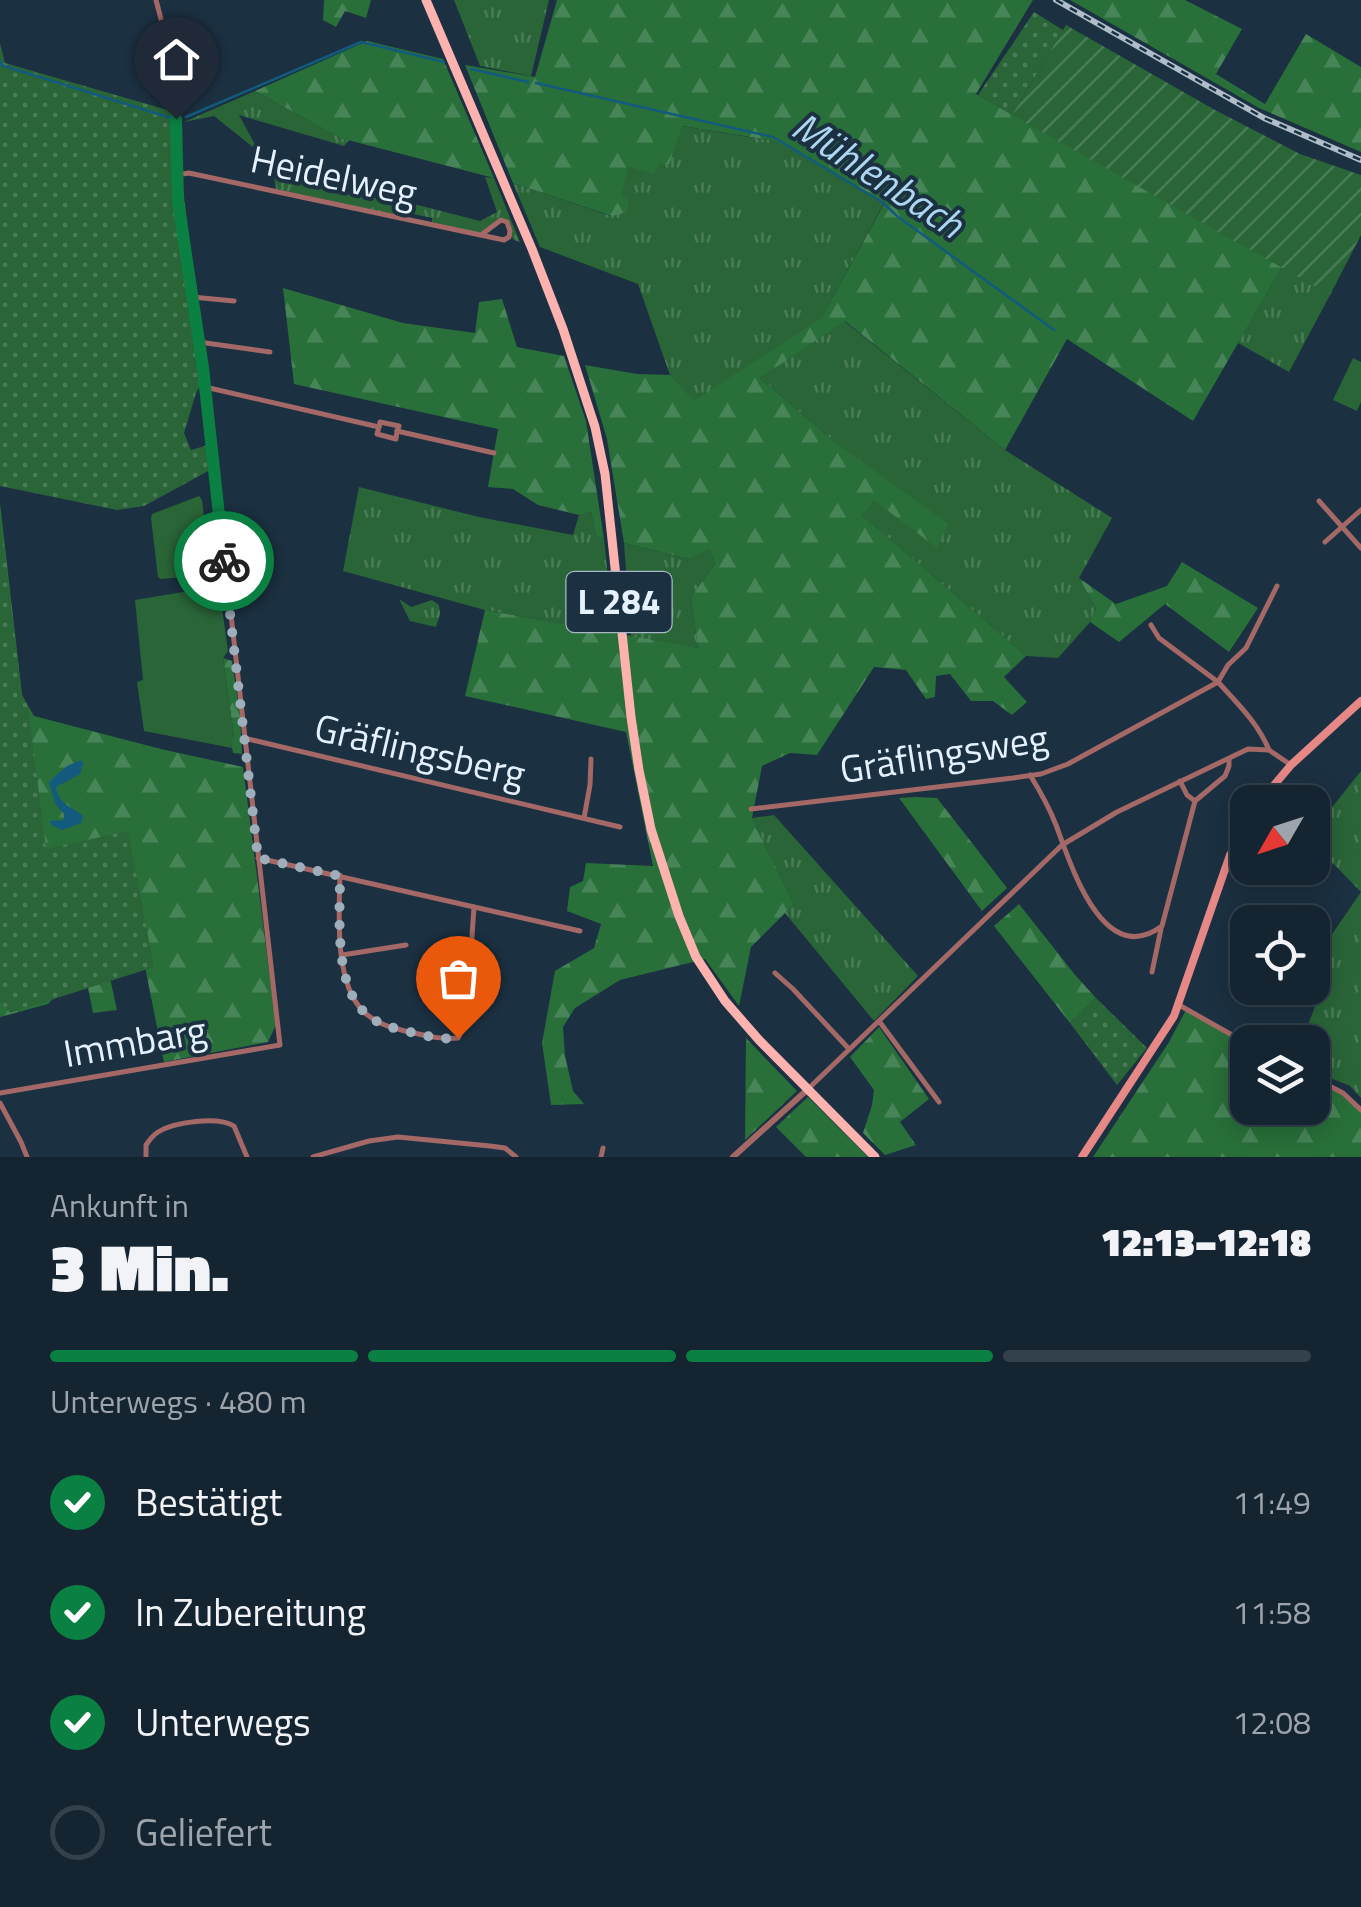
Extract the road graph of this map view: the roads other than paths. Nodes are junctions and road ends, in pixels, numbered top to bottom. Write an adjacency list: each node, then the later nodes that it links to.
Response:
1 (156, 0): 3 (street)
2 (426, 0): 50 (main road, L 284)
3 (176, 175): 4 (street, Heidelweg); 5 (street)
4 (481, 235): 4 (street, Heidelweg)
5 (192, 297): 6 (street); 7 (street)
6 (234, 300)
7 (199, 342): 8 (street); 9 (street)
8 (270, 352)
9 (205, 387): 10 (street); 20 (street)
10 (494, 453)
11 (1319, 501): 13 (street)
12 (1361, 510): 13 (street)
13 (1342, 526): 14 (street); 15 (street)
14 (1324, 542)
15 (1361, 548)
16 (1278, 586): 18 (street)
17 (1151, 625): 18 (street)
18 (1218, 682): 21 (street); 25 (street, Gräflingsweg)
19 (1361, 702): 24 (main road)
20 (244, 738): 30 (street, Gräflingsberg); 34 (street)
21 (1269, 750): 22 (street); 24 (street)
22 (1229, 758): 26 (street); 28 (street)
23 (591, 759): 30 (street)
24 (1291, 764): 27 (main road)
25 (1030, 775): 29 (street, Gräflingsweg); 32 (street)
26 (1180, 781): 28 (street); 32 (street)
27 (1274, 785)
28 (1195, 801): 37 (street)
29 (751, 809)
30 (584, 818): 31 (street, Gräflingsberg)
31 (620, 827)
32 (1062, 845): 39 (street); 46 (street)
33 (1230, 855): 45 (main road)
34 (258, 858): 35 (street); 51 (street, Immbarg)
35 (340, 876): 36 (street); 42 (street)
36 (474, 907): 38 (street); 42 (street)
37 (1162, 926): 39 (street); 41 (street)
38 (580, 931)
39 (1146, 936): 41 (street)
40 (406, 945): 42 (street)
41 (1158, 947): 43 (street)
42 (342, 955)
43 (1152, 972)
44 (775, 973): 48 (street)
45 (1179, 1005): 47 (street); 64 (main road)
46 (879, 1021): 48 (street); 52 (street)
47 (1230, 1034)
48 (849, 1048): 50 (street)
49 (1330, 1086): 54 (street)
50 (808, 1089): 62 (street); 63 (main road, L 284)
51 (0, 1093)
52 (939, 1102)
53 (0, 1103): 56 (street)
54 (1361, 1110)
55 (603, 1148): 61 (street)
56 (26, 1157)
57 (146, 1157): 58 (street)
58 (246, 1157)
59 (313, 1157): 60 (street)
60 (516, 1157)
61 (601, 1157)
62 (733, 1157)
63 (874, 1157)
64 (1082, 1157)

